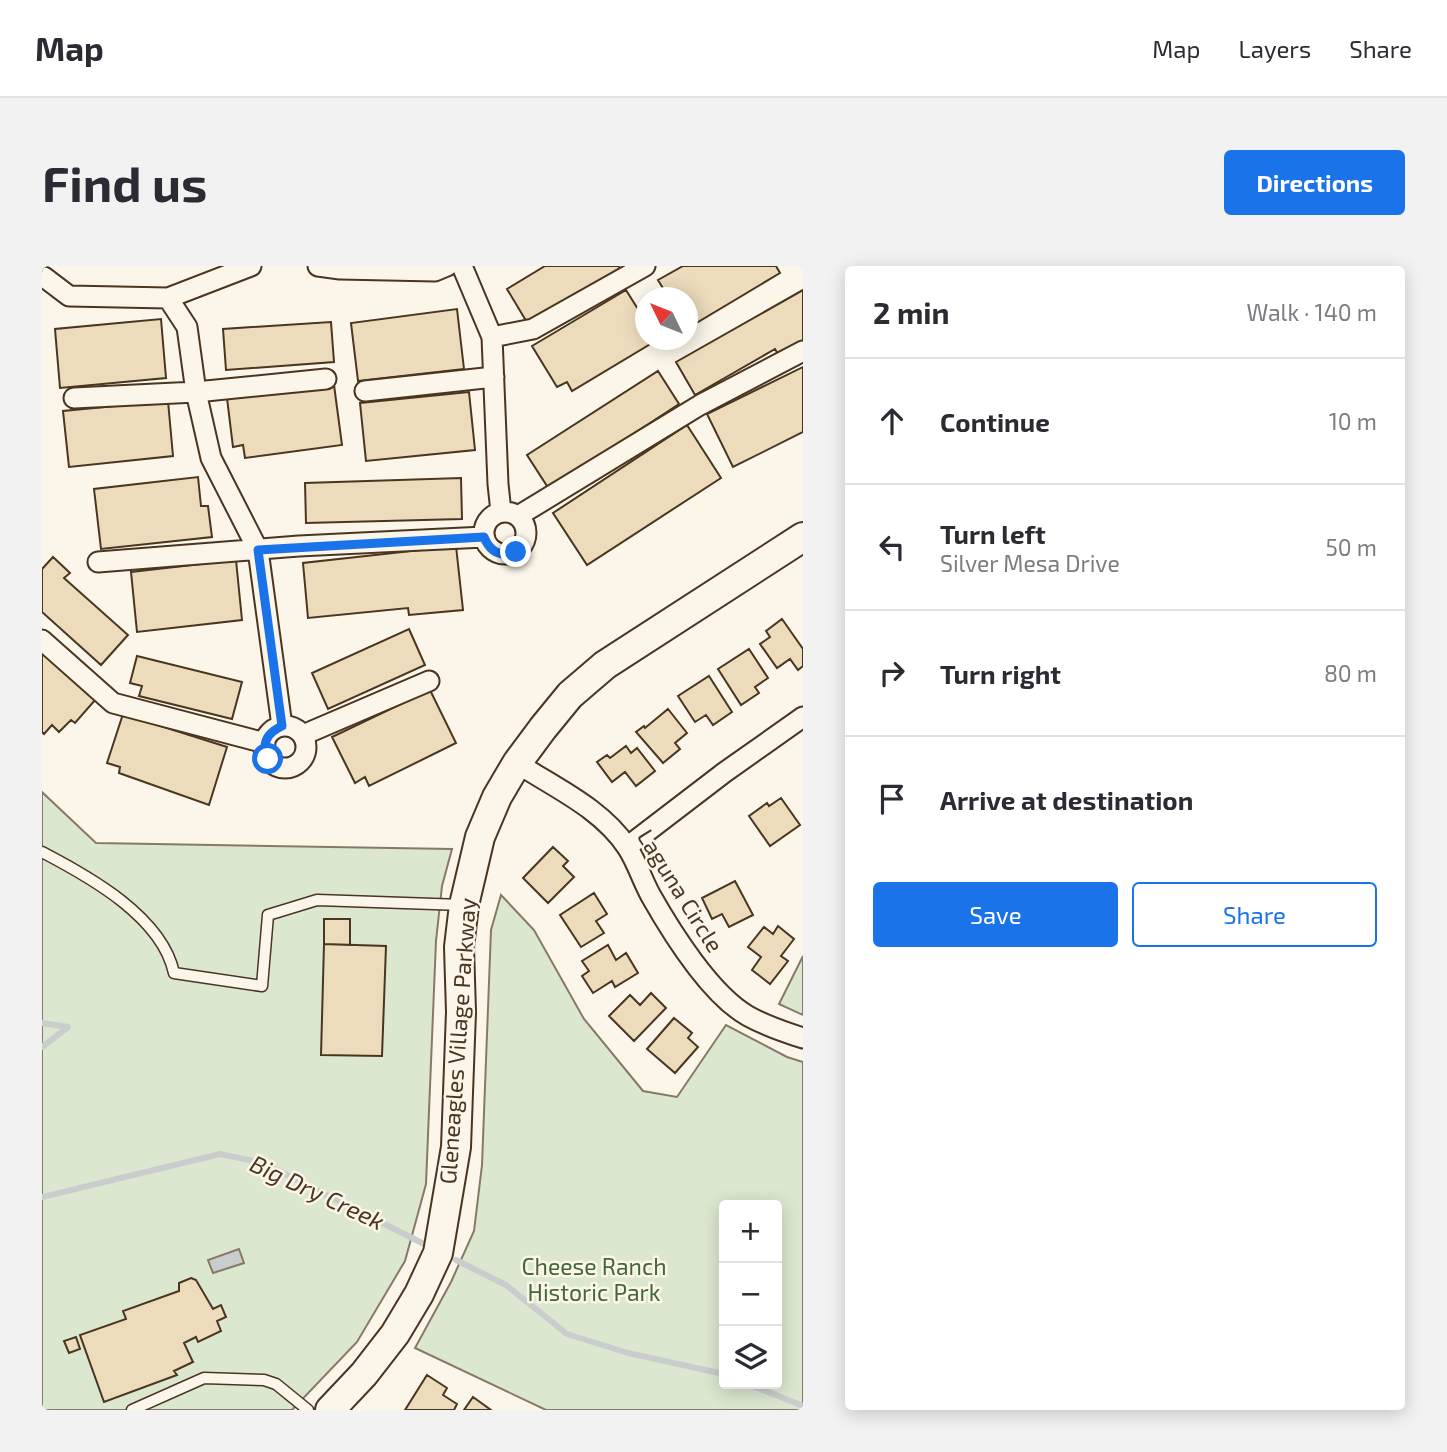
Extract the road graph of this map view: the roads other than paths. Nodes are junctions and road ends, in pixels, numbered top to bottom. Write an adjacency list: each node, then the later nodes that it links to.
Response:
1 (251, 266): 7 (street)
2 (318, 266): 3 (street)
3 (447, 266)
4 (462, 266): 8 (street)
5 (645, 266): 8 (street)
6 (43, 278): 7 (street)
7 (168, 298): 13 (street)
8 (492, 337): 10 (street)
9 (803, 351): 15 (street)
10 (494, 377): 12 (street); 15 (street)
11 (326, 379): 13 (street)
12 (365, 391)
13 (195, 392): 14 (street); 18 (street)
14 (74, 398)
15 (510, 514): 16 (street); 16 (street)
16 (484, 537): 18 (street)
17 (803, 537): 26 (street, Gleneagles Village Parkway)
18 (258, 550): 19 (street); 23 (street)
19 (98, 562)
20 (42, 640): 25 (street)
21 (429, 681): 24 (street)
22 (803, 718): 27 (street)
23 (282, 726): 24 (street); 25 (street)
24 (303, 735): 25 (street)
25 (265, 743)
26 (517, 763): 27 (street, Laguna Circle); 29 (street, Gleneagles Village Parkway)
27 (628, 847): 30 (street, Laguna Circle)
28 (42, 852): 29 (lane)
29 (464, 905): 33 (street, Gleneagles Village Parkway)
30 (803, 1038)
31 (132, 1410): 32 (lane)
32 (308, 1410)
33 (330, 1410)

